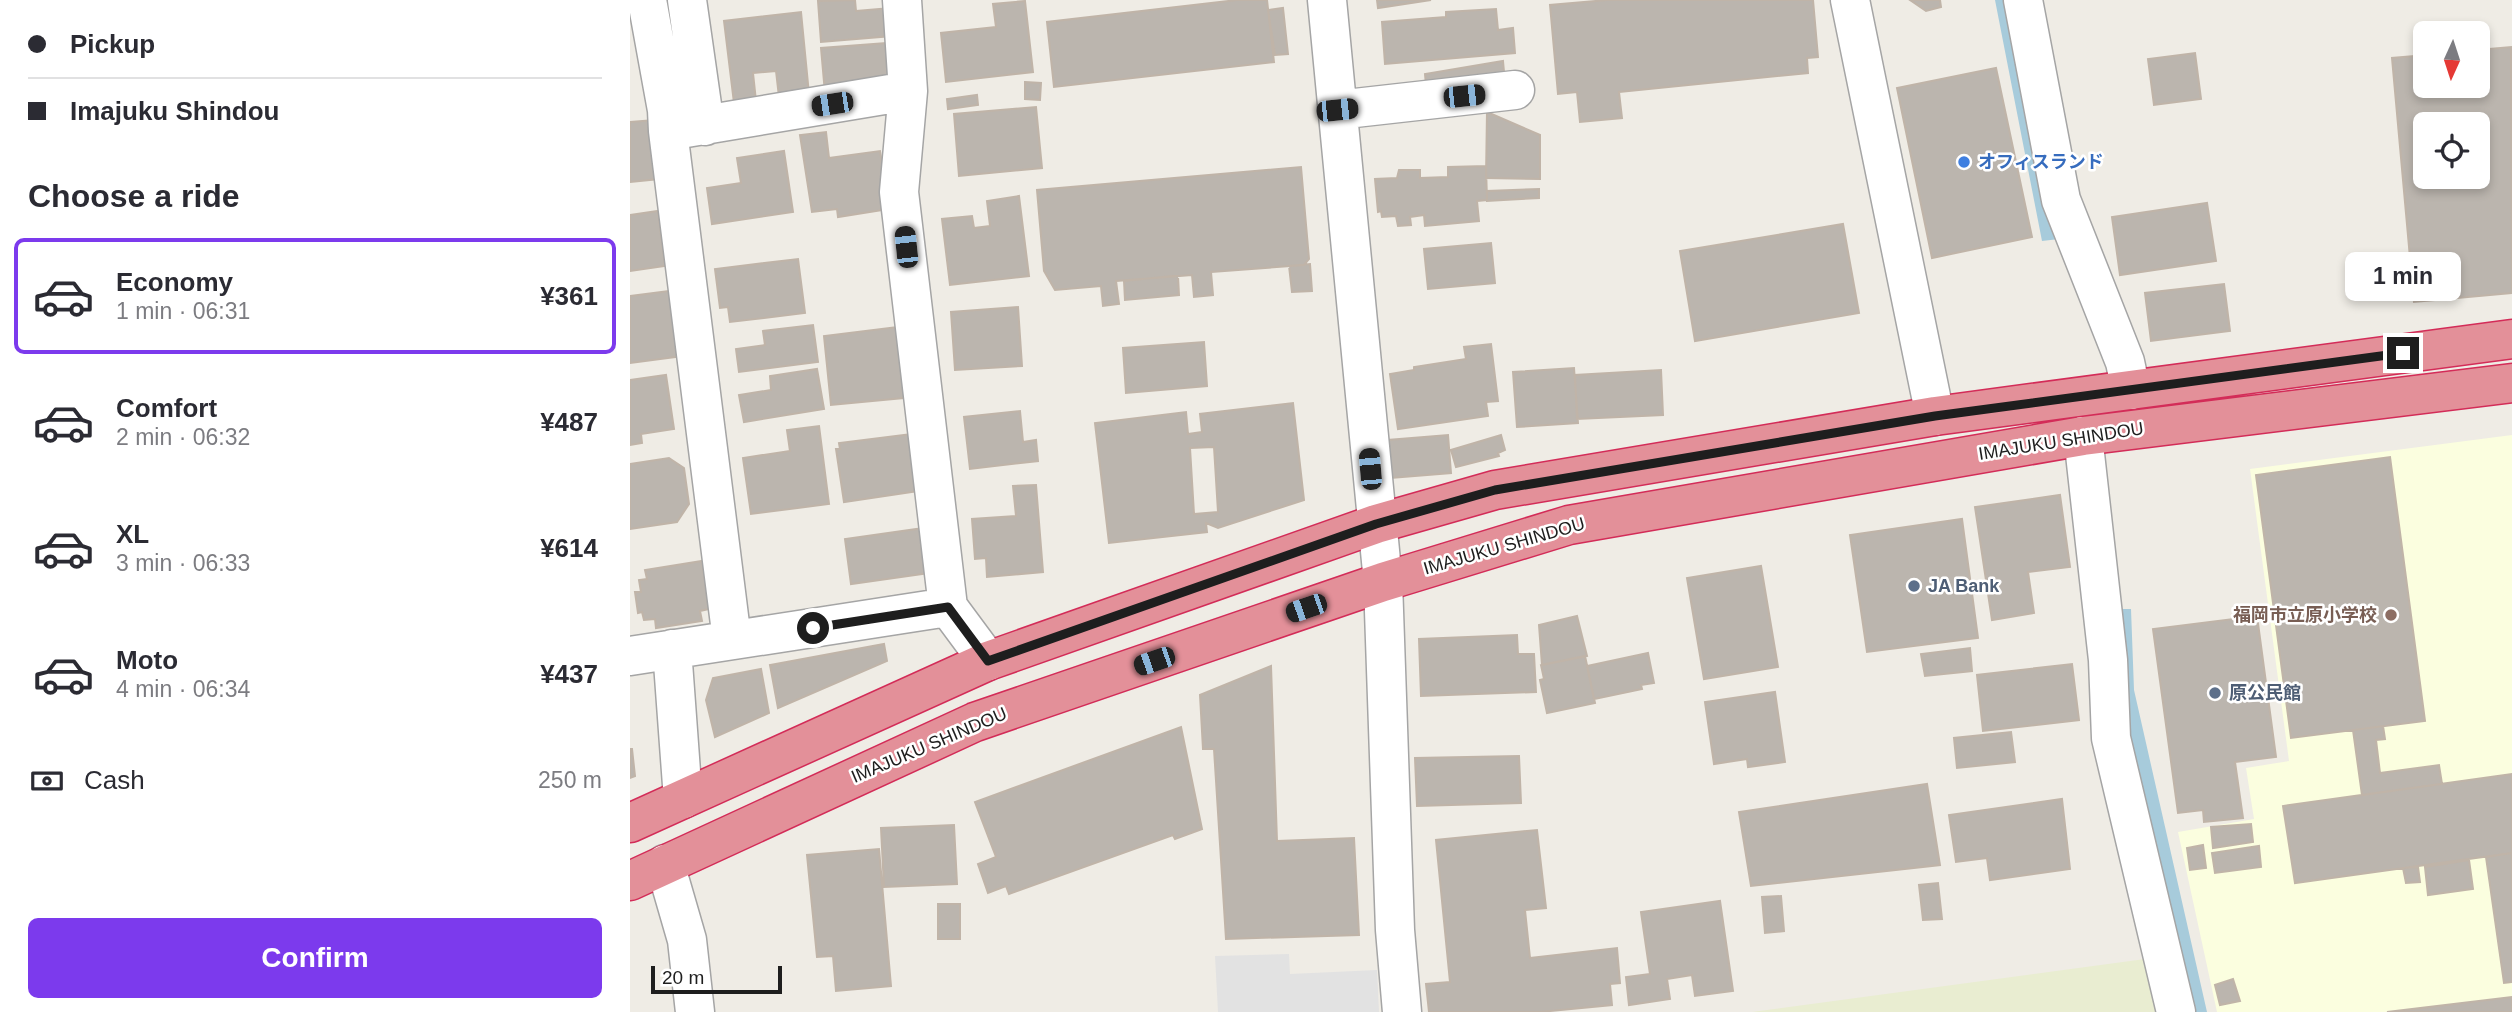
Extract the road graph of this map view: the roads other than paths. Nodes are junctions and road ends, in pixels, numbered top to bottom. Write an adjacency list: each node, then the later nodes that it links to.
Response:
1 (647, 0): 10 (street)
2 (687, 0): 10 (street)
3 (902, 0): 8 (street)
4 (1327, 0): 9 (street)
5 (1850, 0): 14 (street)
6 (2023, 0): 13 (street)
7 (1515, 90): 9 (street)
8 (908, 91): 10 (street); 18 (street)
9 (1337, 110): 16 (street)
10 (687, 128): 19 (street)
11 (2512, 339): 13 (highway)
12 (2512, 383): 15 (highway, IMAJUKU SHINDOU)
13 (2131, 390): 14 (highway)
14 (1935, 416): 16 (highway)
15 (2083, 436): 17 (highway, IMAJUKU SHINDOU); 29 (street)
16 (1376, 524): 17 (street); 22 (highway)
17 (1382, 582): 25 (highway, IMAJUKU SHINDOU); 28 (street)
18 (948, 607): 19 (street); 22 (street)
19 (733, 640): 20 (street)
20 (672, 649): 21 (street); 23 (street)
21 (630, 656)
22 (988, 661): 23 (highway)
23 (683, 799): 24 (highway)
24 (630, 822)
25 (665, 864): 26 (highway, IMAJUKU SHINDOU); 27 (street)
26 (630, 881)
27 (695, 1012)
28 (1402, 1012)
29 (2176, 1012)

